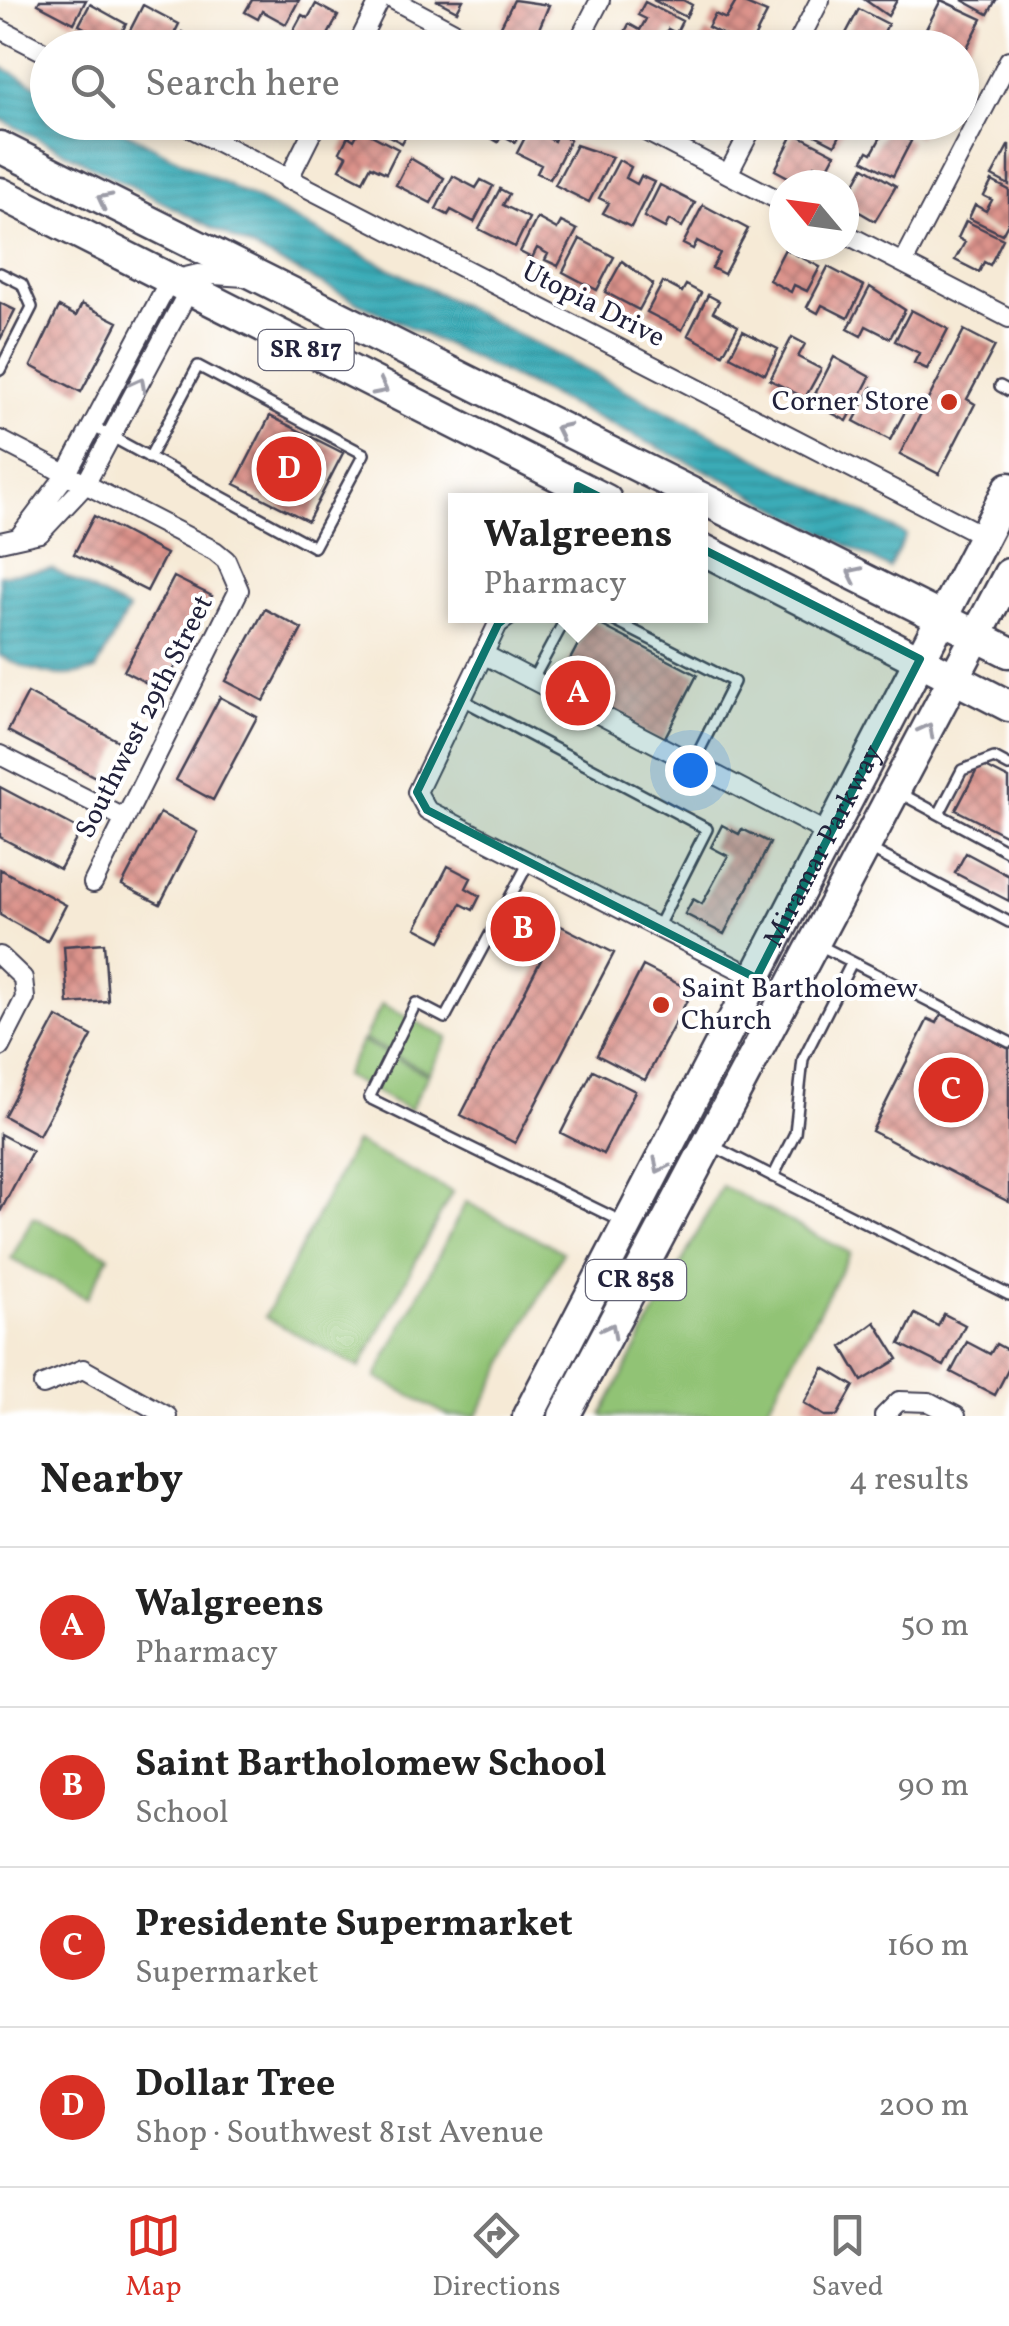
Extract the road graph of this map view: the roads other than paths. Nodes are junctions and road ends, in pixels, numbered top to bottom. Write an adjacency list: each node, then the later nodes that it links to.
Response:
1 (380, 0): 6 (street)
2 (394, 0): 7 (street)
3 (600, 0): 8 (street)
4 (820, 0): 9 (street)
5 (0, 29): 10 (street)
6 (365, 30)
7 (450, 30)
8 (585, 30)
9 (804, 30)
10 (30, 45)
11 (1009, 60): 12 (street)
12 (979, 117)
13 (213, 140): 20 (street, Utopia Drive)
14 (308, 140): 20 (street)
15 (663, 140): 19 (street)
16 (746, 140): 19 (street)
17 (967, 140): 26 (street)
18 (0, 147): 23 (main road, SR 817, one-way to 18)
19 (728, 174): 22 (street)
20 (288, 180): 42 (street, Utopia Drive)
21 (0, 193): 25 (main road, SR 817)
22 (769, 194)
23 (172, 235): 25 (main road); 28 (main road, SR 817)
24 (859, 241): 26 (street)
25 (106, 248): 29 (main road, SR 817)
26 (902, 263): 30 (street)
27 (0, 273): 31 (lane)
28 (253, 277): 29 (street); 40 (main road, SR 817, one-way to 28)
29 (179, 286): 32 (street); 33 (street, one-way to 29); 39 (main road, SR 817, one-way to 39)
30 (1009, 318)
31 (0, 370)
32 (89, 425): 33 (lane); 36 (street)
33 (111, 436): 35 (lane); 37 (street)
34 (0, 440): 36 (street)
35 (149, 458): 35 (lane)
36 (66, 475): 37 (street); 43 (street)
37 (85, 485): 43 (street); 64 (street, Southwest 29th Street)
38 (1009, 488): 42 (main road, Miramar Parkway / CR 858)
39 (578, 493)
40 (690, 493)
41 (708, 502): 46 (main road, SR 817, one-way to 41)
42 (984, 536): 46 (main road, Miramar Parkway / CR 858)
43 (9, 540)
44 (708, 552): 53 (main road)
45 (1009, 574): 50 (main road, Miramar Parkway / CR 858)
46 (941, 617): 50 (main road, SR 817); 53 (main road, Miramar Parkway / CR 858)
47 (499, 623): 52 (street)
48 (563, 623): 55 (lane)
49 (619, 623): 59 (lane)
50 (978, 635): 51 (main road, SR 817); 54 (main road, Miramar Parkway / CR 858)
51 (1009, 652)
52 (484, 654): 55 (street); 56 (street)
53 (920, 659): 54 (main road); 68 (main road, Miramar Parkway / CR 858)
54 (955, 678): 57 (main road); 62 (main road, Miramar Parkway / CR 858, one-way to 54)
55 (532, 681): 59 (street)
56 (461, 699): 72 (street); 75 (lane)
57 (1009, 706)
58 (0, 755): 64 (street)
59 (693, 763): 68 (street)
60 (1006, 764): 61 (lane); 63 (lane)
61 (997, 773)
62 (895, 790): 63 (lane); 70 (main road, Miramar Parkway / CR 858)
63 (939, 814): 66 (lane)
64 (124, 818): 73 (street, Southwest 29th Street)
65 (973, 819): 66 (lane)
66 (967, 830): 69 (lane)
67 (1001, 833): 69 (lane)
68 (830, 835): 79 (main road, Miramar Parkway / CR 858)
69 (995, 844): 71 (lane)
70 (865, 847): 74 (lane); 76 (main road, Miramar Parkway / CR 858)
71 (1009, 852)
72 (529, 862): 75 (street); 86 (lane)
73 (93, 883)
74 (1009, 922)
75 (657, 928): 79 (street)
76 (815, 942): 78 (lane); 80 (main road, Miramar Parkway / CR 858)
77 (0, 956): 82 (street)
78 (852, 962): 81 (lane); 85 (lane)
79 (756, 978): 80 (main road); 83 (main road, Miramar Parkway / CR 858)
80 (771, 1026): 84 (main road, Miramar Parkway / CR 858)
81 (1009, 1042)
82 (0, 1047)
83 (690, 1108): 84 (main road); 86 (main road, Miramar Parkway / CR 858, one-way to 86)
84 (708, 1144): 85 (lane); 87 (main road, Miramar Parkway / CR 858)
85 (773, 1176): 88 (lane)
86 (630, 1226): 87 (main road); 91 (main road, Miramar Parkway / CR 858)
87 (643, 1266): 92 (main road, Miramar Parkway / CR 858, one-way to 87)
88 (1009, 1295)
89 (43, 1384): 90 (street)
90 (167, 1416)
91 (528, 1416)
92 (564, 1416)
93 (884, 1416): 94 (street)
94 (956, 1416)

